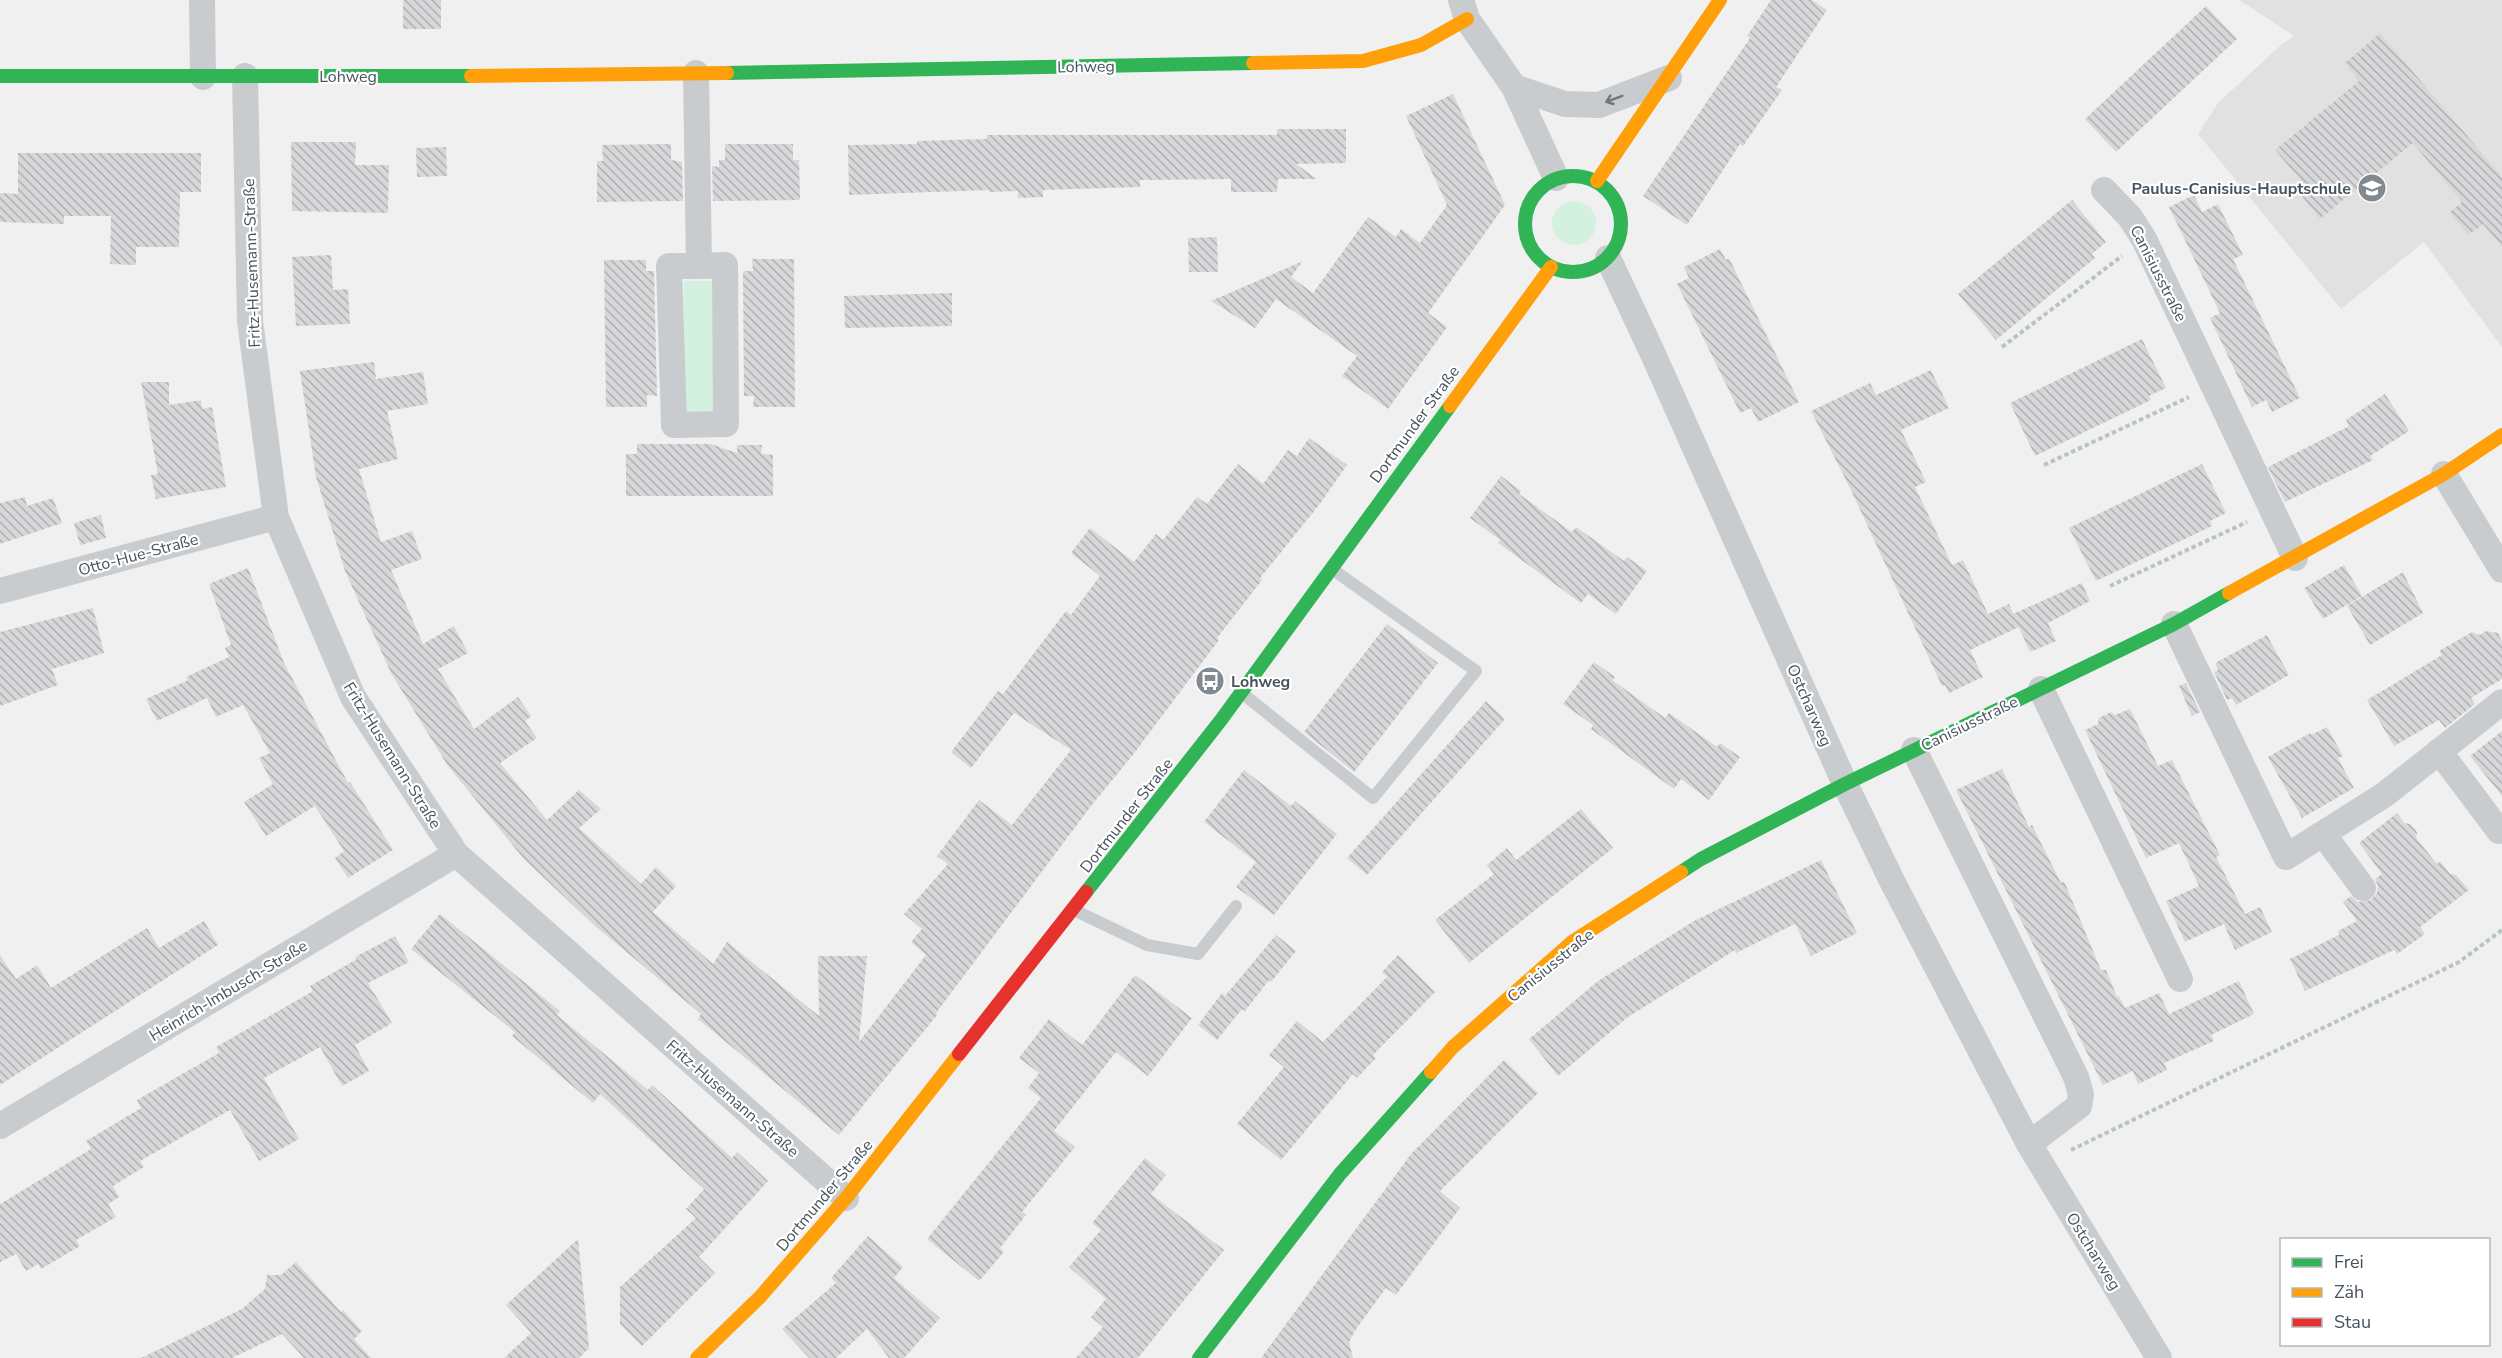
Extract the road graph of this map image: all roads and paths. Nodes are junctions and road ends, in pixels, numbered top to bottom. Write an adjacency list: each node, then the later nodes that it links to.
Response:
1 (202, 0): 7 (street)
2 (1720, 0): 8 (street)
3 (1464, 9): 4 (street, Lohweg); 9 (street)
4 (696, 74): 6 (street, Lohweg); 15 (street)
5 (0, 76): 7 (street, Lohweg)
6 (245, 76): 7 (street, Lohweg); 23 (street, Fritz-Husemann-Straße)
7 (203, 77)
8 (1669, 78): 9 (street, one-way to 9); 11 (street)
9 (1514, 87): 10 (street)
10 (1556, 178): 11 (street); 16 (street)
11 (1597, 181): 14 (street)
12 (2104, 190): 13 (street, Canisiusstraße)
13 (2144, 239): 17 (path); 18 (street, Canisiusstraße)
14 (1608, 258): 16 (street); 35 (street, Ostcharweg)
15 (699, 266): 15 (street)
16 (1551, 267): 25 (street, Dortmunder Straße)
17 (2002, 347)
18 (2214, 386): 20 (path); 22 (street, Canisiusstraße)
19 (2502, 435): 21 (street, Canisiusstraße)
20 (2044, 465)
21 (2444, 474): 24 (street, Canisiusstraße); 26 (street)
22 (2273, 510): 24 (street, Canisiusstraße); 27 (path)
23 (276, 517): 28 (street, Otto-Hue-Straße); 38 (street, Fritz-Husemann-Straße)
24 (2295, 558): 29 (street, Canisiusstraße)
25 (1331, 569): 31 (street, Dortmunder Straße); 31 (lane)
26 (2502, 570)
27 (2110, 586)
28 (0, 591)
29 (2174, 624): 30 (street, Canisiusstraße); 37 (street)
30 (2040, 689): 33 (street, Canisiusstraße); 43 (street)
31 (1241, 693): 41 (street, Dortmunder Straße)
32 (2502, 702): 34 (street)
33 (1914, 750): 35 (street, Canisiusstraße); 45 (street)
34 (2439, 751): 36 (street); 37 (street)
35 (1845, 784): 45 (street, Ostcharweg); 48 (street, Canisiusstraße)
36 (2499, 831)
37 (2324, 835): 39 (street)
38 (456, 854): 44 (street, Heinrich-Imbusch-Straße); 46 (street, Fritz-Husemann-Straße)
39 (2363, 888)
40 (1236, 906): 41 (lane)
41 (1073, 909): 46 (street, Dortmunder Straße)
42 (2502, 930): 45 (path)
43 (2180, 979)
44 (0, 1125)
45 (2035, 1155): 49 (street, Ostcharweg)
46 (846, 1198): 47 (street, Dortmunder Straße)
47 (697, 1358)
48 (1198, 1358)
49 (2159, 1358)

